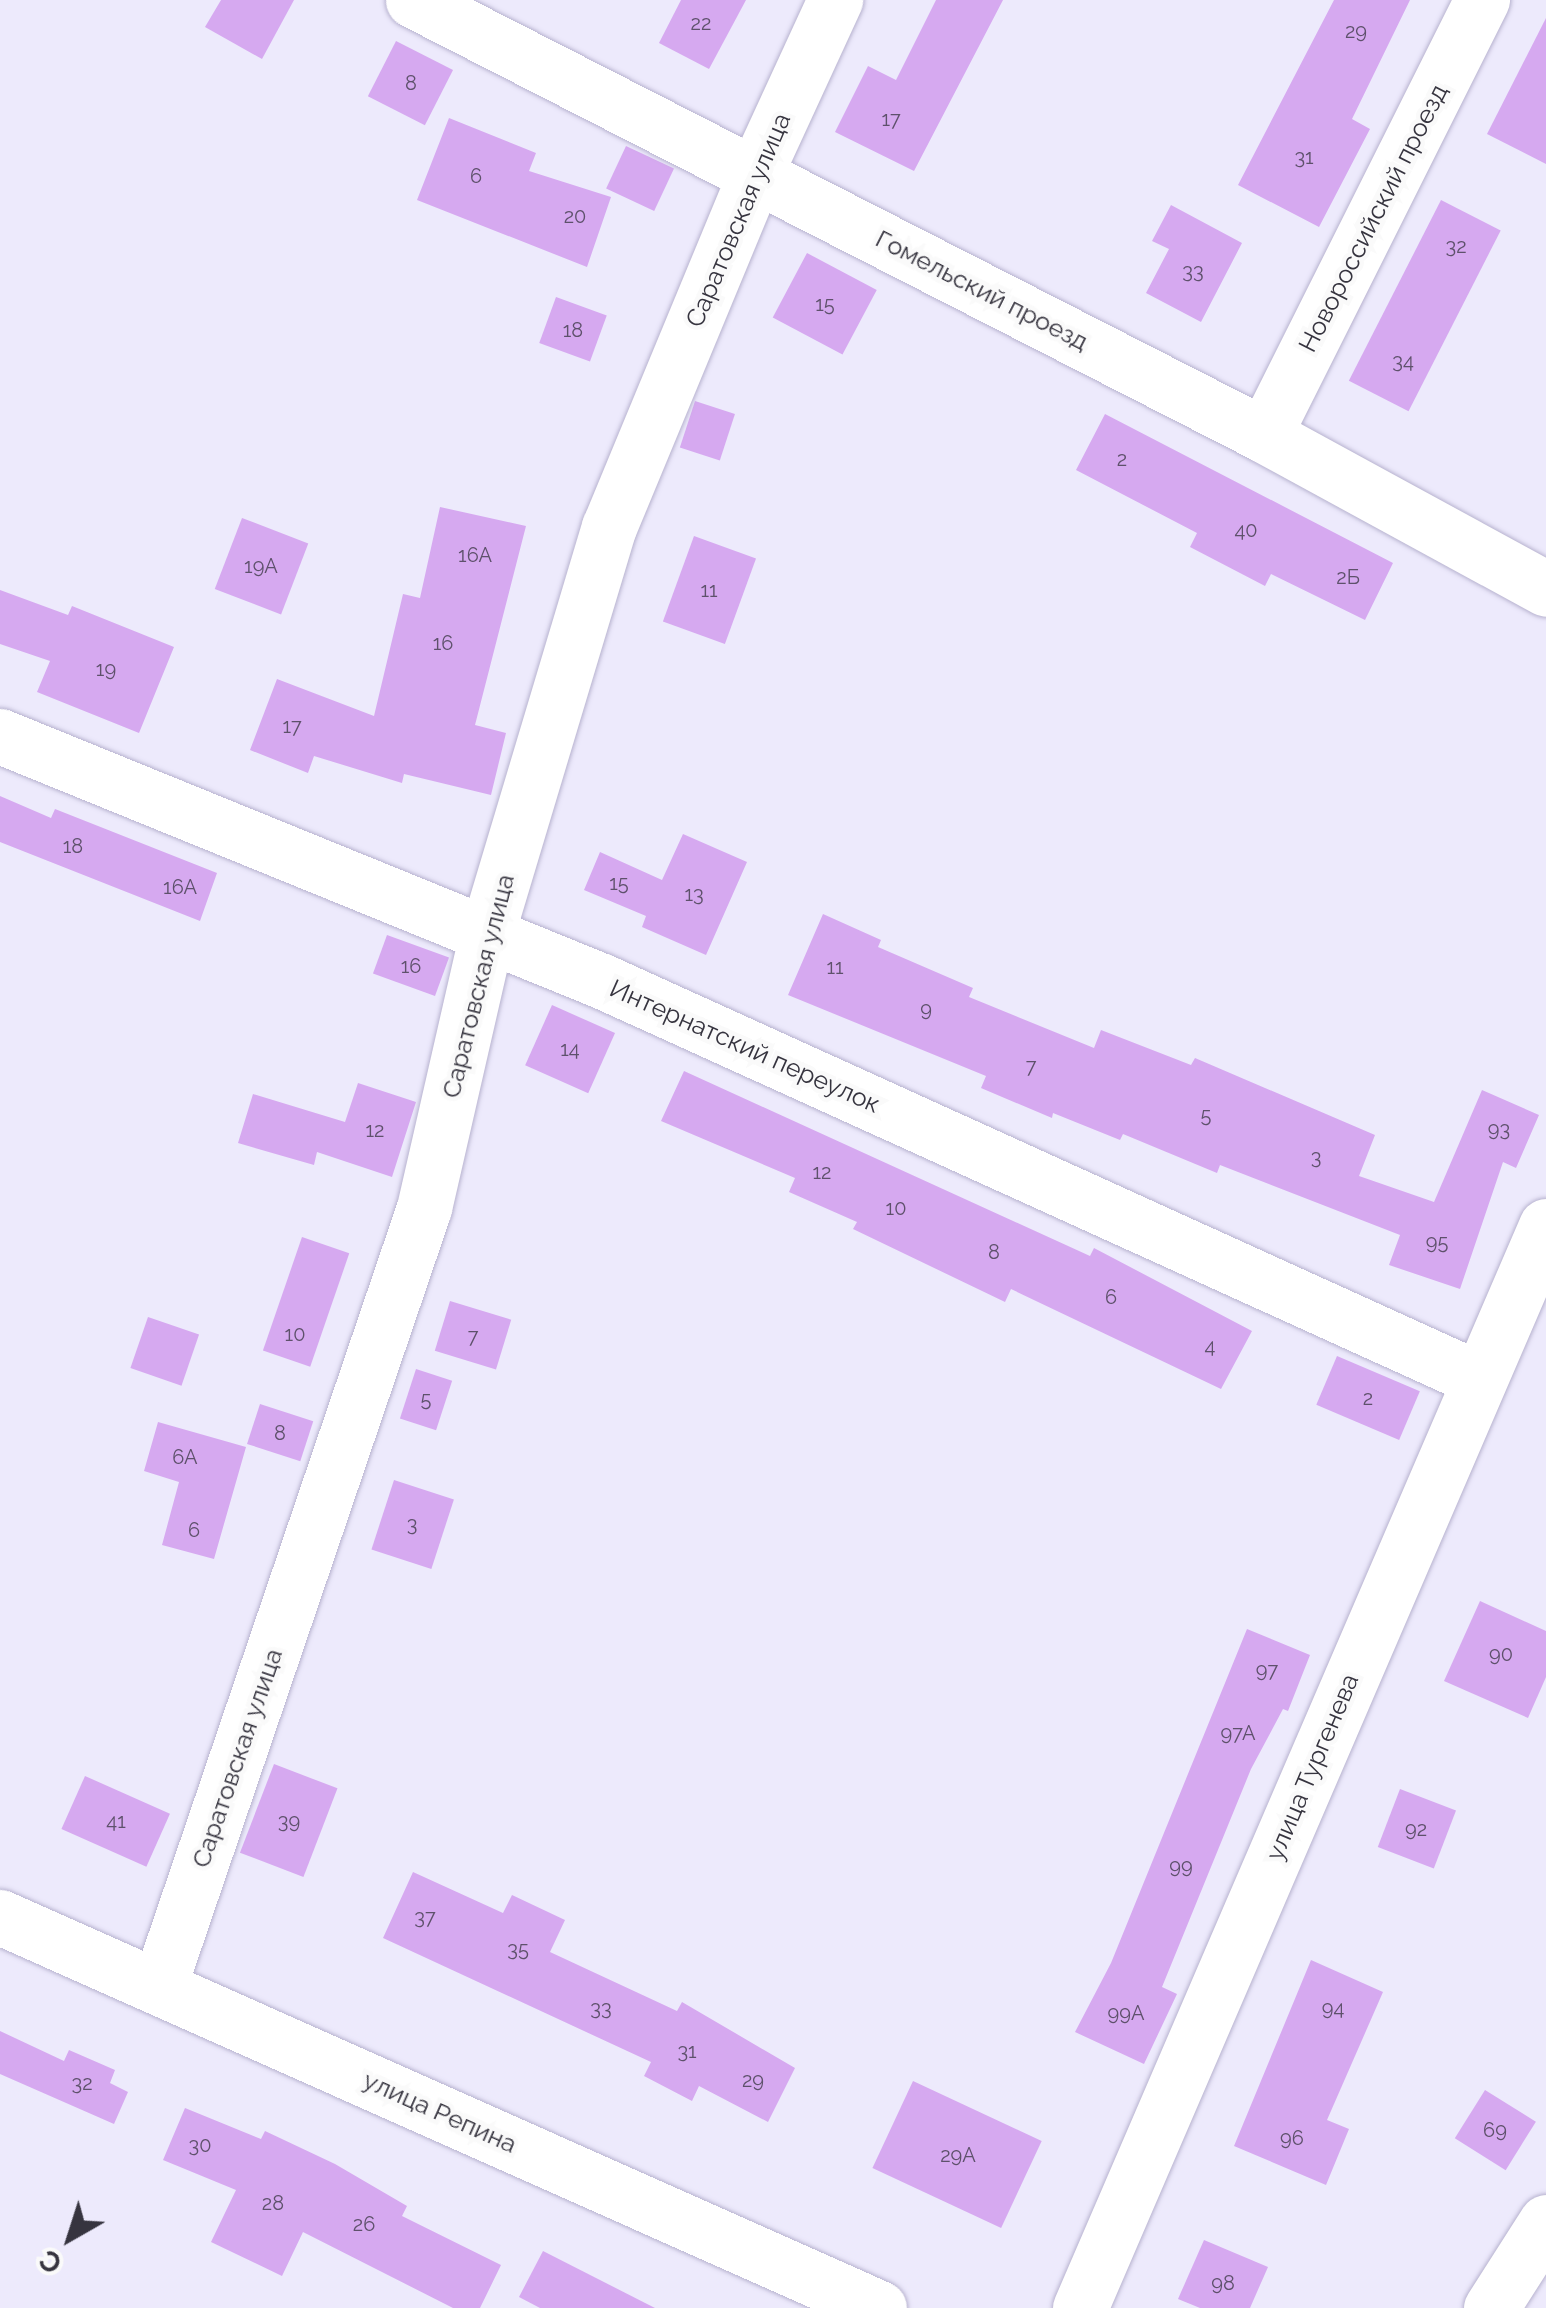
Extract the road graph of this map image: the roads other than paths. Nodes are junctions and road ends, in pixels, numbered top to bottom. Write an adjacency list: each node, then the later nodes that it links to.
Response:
1 (413, 0): 4 (street, Гомельский проезд)
2 (836, 0): 4 (street, Саратовская улица)
3 (1482, 0): 5 (street, Новороссийский проезд)
4 (755, 174): 5 (street, Гомельский проезд); 8 (street, Саратовская улица)
5 (1264, 436): 6 (street, Гомельский проезд)
6 (1546, 590)
7 (0, 736): 8 (street, Интернатский переулок)
8 (487, 933): 10 (street, Интернатский переулок); 12 (street, Саратовская улица)
9 (1546, 1226): 10 (street, улица Тургенева)
10 (1480, 1379): 15 (street, улица Тургенева)
11 (0, 1917): 12 (street, улица Репина)
12 (160, 1986): 14 (street, улица Репина)
13 (1546, 2222): 16 (street)
14 (879, 2308)
15 (1080, 2308)
16 (1491, 2308)

